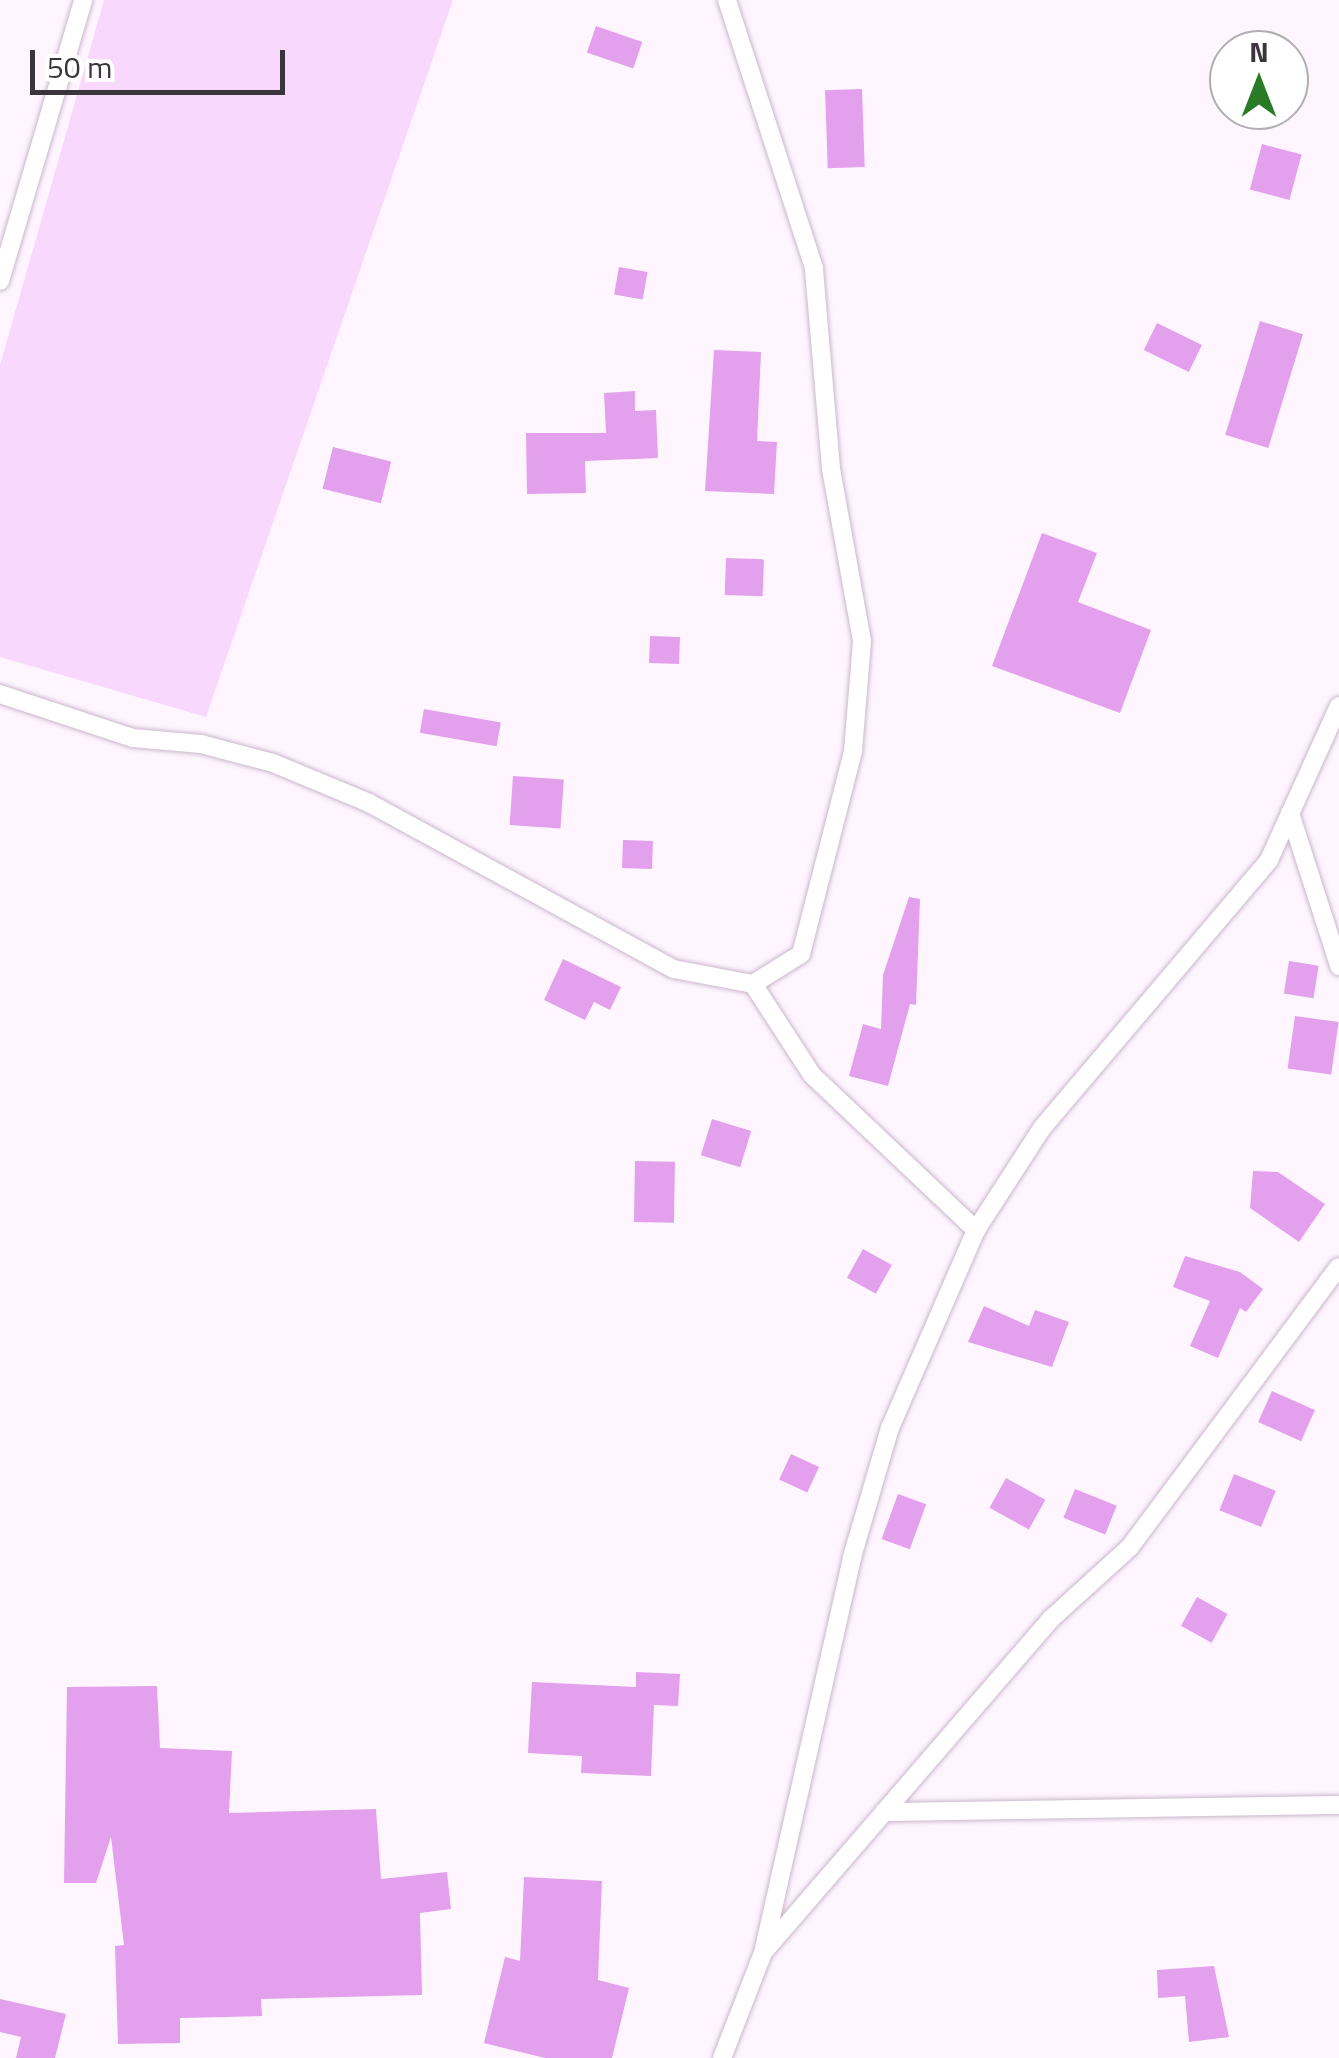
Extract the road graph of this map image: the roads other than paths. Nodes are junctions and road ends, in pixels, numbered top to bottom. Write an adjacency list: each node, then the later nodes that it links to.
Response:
1 (83, 0): 3 (lane)
2 (727, 0): 8 (lane)
3 (0, 281)
4 (0, 694): 8 (lane)
5 (1339, 706): 6 (lane)
6 (1290, 813): 7 (lane); 9 (lane)
7 (1339, 966)
8 (753, 984): 9 (lane)
9 (976, 1230): 13 (lane)
10 (1339, 1266): 12 (lane)
11 (1339, 1805): 12 (lane)
12 (884, 1812): 13 (lane)
13 (762, 1953): 14 (lane)
14 (722, 2058)

